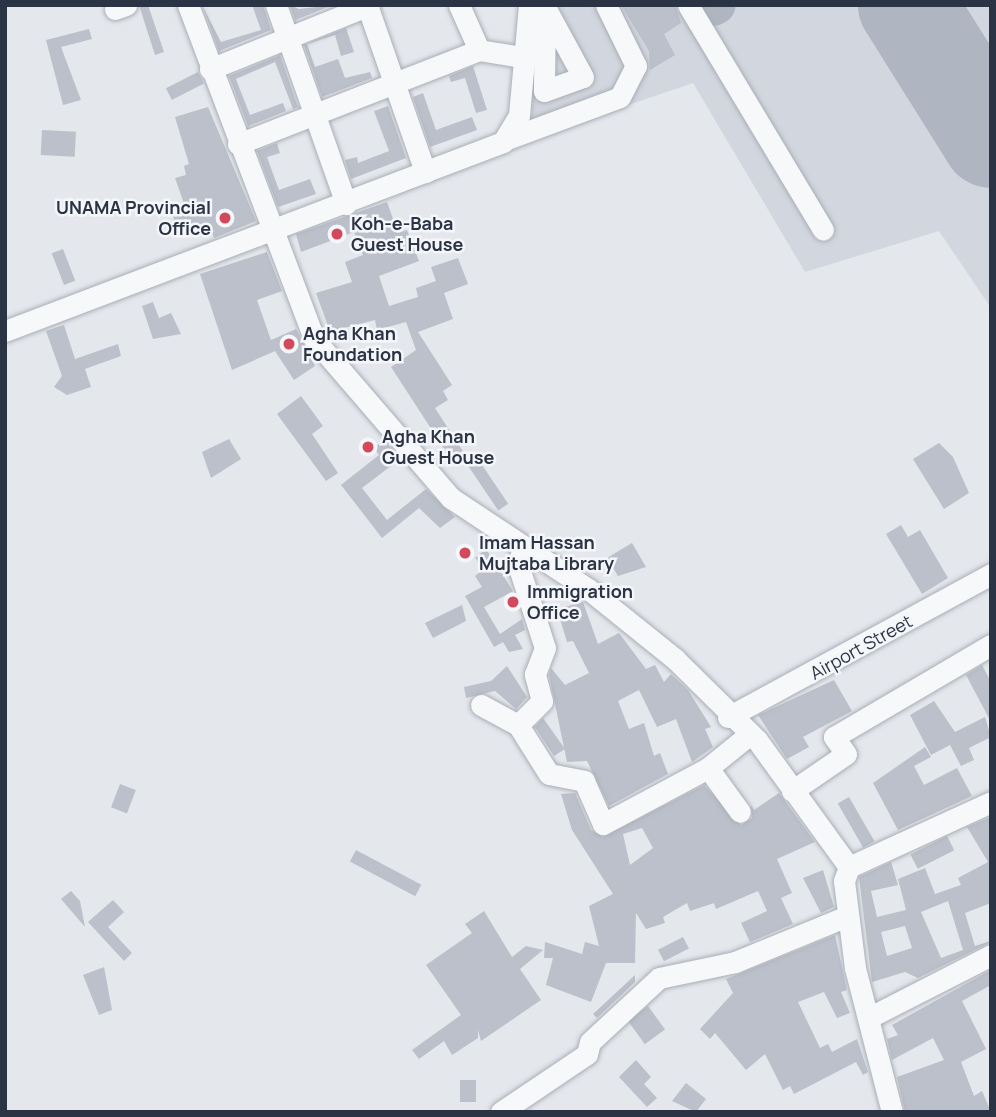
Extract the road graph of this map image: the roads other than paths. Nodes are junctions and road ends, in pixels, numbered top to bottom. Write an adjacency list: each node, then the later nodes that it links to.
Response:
1 (188, 5): 11 (street)
2 (276, 5): 8 (street)
3 (368, 5): 8 (street); 12 (street)
4 (459, 5): 9 (street)
5 (606, 5): 14 (street)
6 (688, 5): 19 (street)
7 (540, 6): 10 (street)
8 (289, 38): 11 (street); 13 (street)
9 (479, 50): 10 (street); 12 (street)
10 (528, 58): 14 (street)
11 (210, 69): 15 (street)
12 (398, 85): 13 (street); 16 (street)
13 (315, 115): 15 (street); 17 (street)
14 (510, 138): 16 (street)
15 (238, 144): 18 (street)
16 (425, 172): 17 (street)
17 (346, 204): 18 (street)
18 (274, 229): 20 (street); 21 (street)
19 (823, 230)
20 (5, 331)
21 (522, 547): 25 (street); 26 (street)
22 (991, 574): 25 (street, Airport Street)
23 (991, 645): 29 (street)
24 (481, 705): 26 (street)
25 (728, 717): 27 (street)
26 (518, 724): 28 (street)
27 (750, 734): 28 (street); 29 (street)
28 (708, 768): 31 (street)
29 (792, 792): 32 (street)
30 (991, 802): 32 (street)
31 (740, 812)
32 (849, 867): 33 (street)
33 (847, 916): 35 (street); 36 (street)
34 (991, 956): 35 (street)
35 (870, 1017): 37 (street)
36 (500, 1112)
37 (892, 1112)

